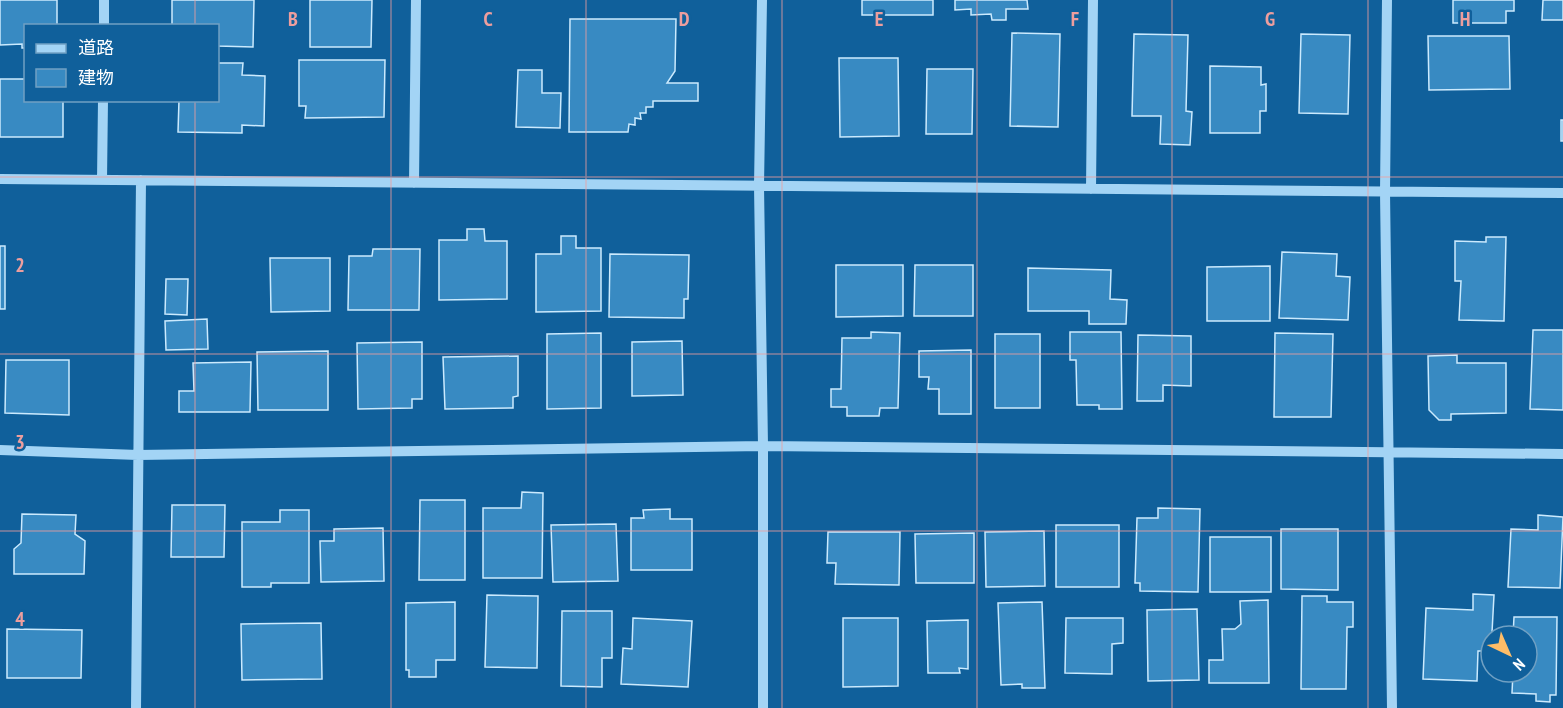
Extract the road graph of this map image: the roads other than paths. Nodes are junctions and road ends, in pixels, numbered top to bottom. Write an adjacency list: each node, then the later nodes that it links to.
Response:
1 (104, 0): 6 (street)
2 (416, 0): 11 (street)
3 (762, 0): 12 (street)
4 (1093, 0): 13 (street)
5 (1387, 0): 14 (street)
6 (104, 24)
7 (103, 102): 9 (street)
8 (0, 179): 9 (street)
9 (102, 180): 10 (street)
10 (141, 180): 11 (street); 20 (street)
11 (414, 183): 12 (street)
12 (759, 186): 13 (street); 16 (street)
13 (1091, 189): 14 (street)
14 (1385, 192): 15 (street); 18 (street)
15 (1563, 193)
16 (763, 446): 18 (street); 20 (street); 22 (street)
17 (0, 450): 20 (street)
18 (1389, 452): 19 (street); 23 (street)
19 (1563, 454)
20 (138, 455): 21 (street)
21 (136, 708)
22 (763, 708)
23 (1392, 708)

